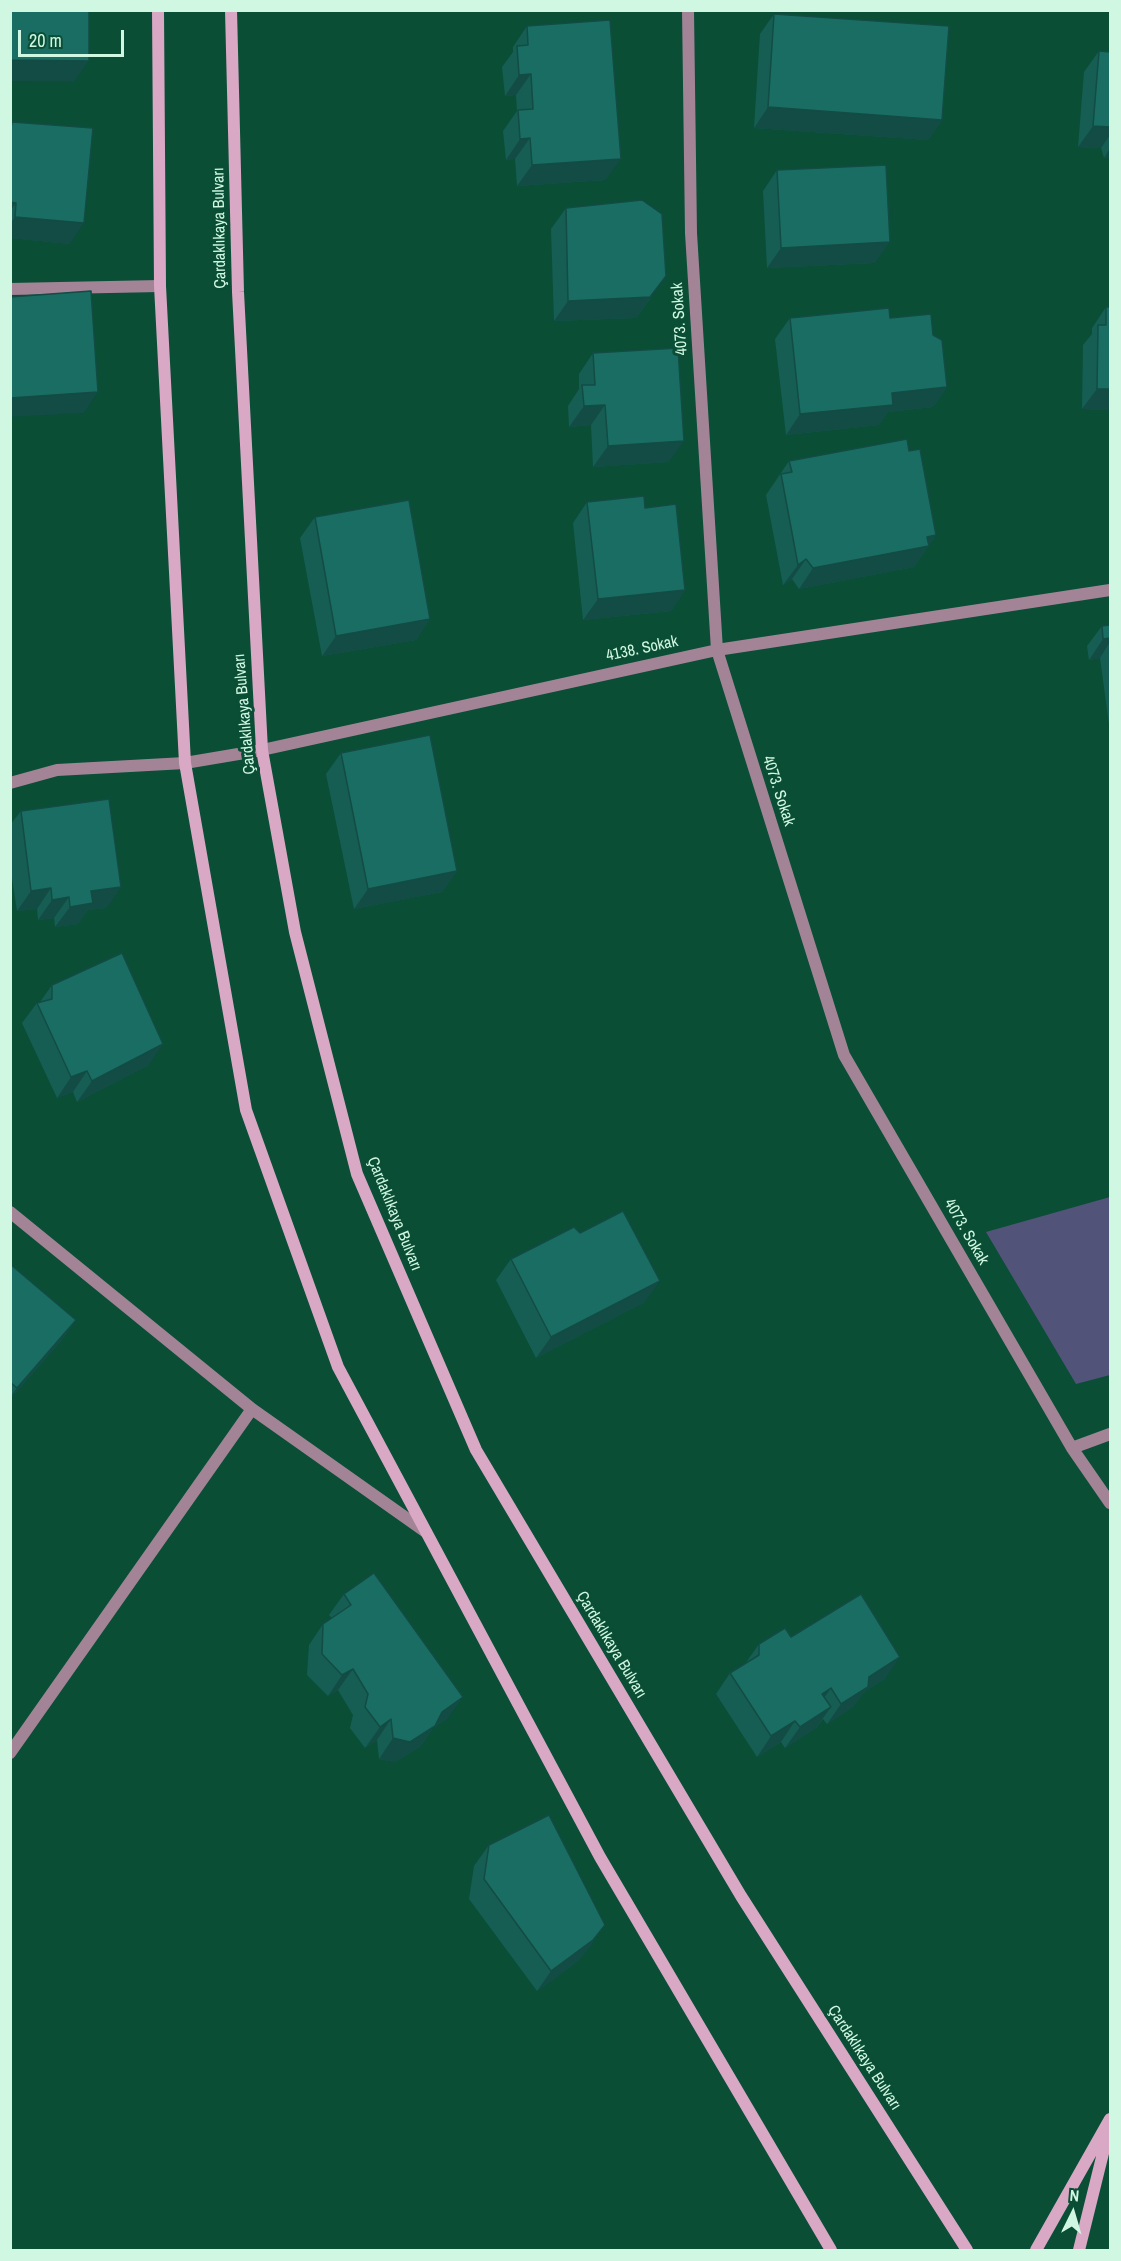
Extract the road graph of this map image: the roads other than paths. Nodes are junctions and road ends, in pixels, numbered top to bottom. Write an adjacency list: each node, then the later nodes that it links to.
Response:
1 (158, 10): 4 (main road)
2 (231, 10): 8 (main road, Çardaklıkaya Bulvarı)
3 (688, 10): 7 (street, 4073. Sokak)
4 (160, 286): 5 (street); 9 (main road)
5 (10, 289)
6 (1110, 590): 7 (street, 4138. Sokak)
7 (717, 650): 8 (street, 4138. Sokak); 14 (street, 4073. Sokak)
8 (262, 750): 9 (street, 4138. Sokak); 20 (main road, Çardaklıkaya Bulvarı)
9 (185, 763): 10 (street, 4138. Sokak); 16 (main road)
10 (10, 783)
11 (10, 1212): 12 (street)
12 (252, 1408): 16 (street); 17 (street)
13 (1110, 1434): 14 (street)
14 (1072, 1448): 15 (street, 4073. Sokak)
15 (1110, 1503)
16 (426, 1532): 19 (main road)
17 (10, 1753)
18 (1110, 2121): 21 (main road); 22 (main road)
19 (831, 2250)
20 (967, 2250)
21 (1036, 2250)
22 (1079, 2250)

